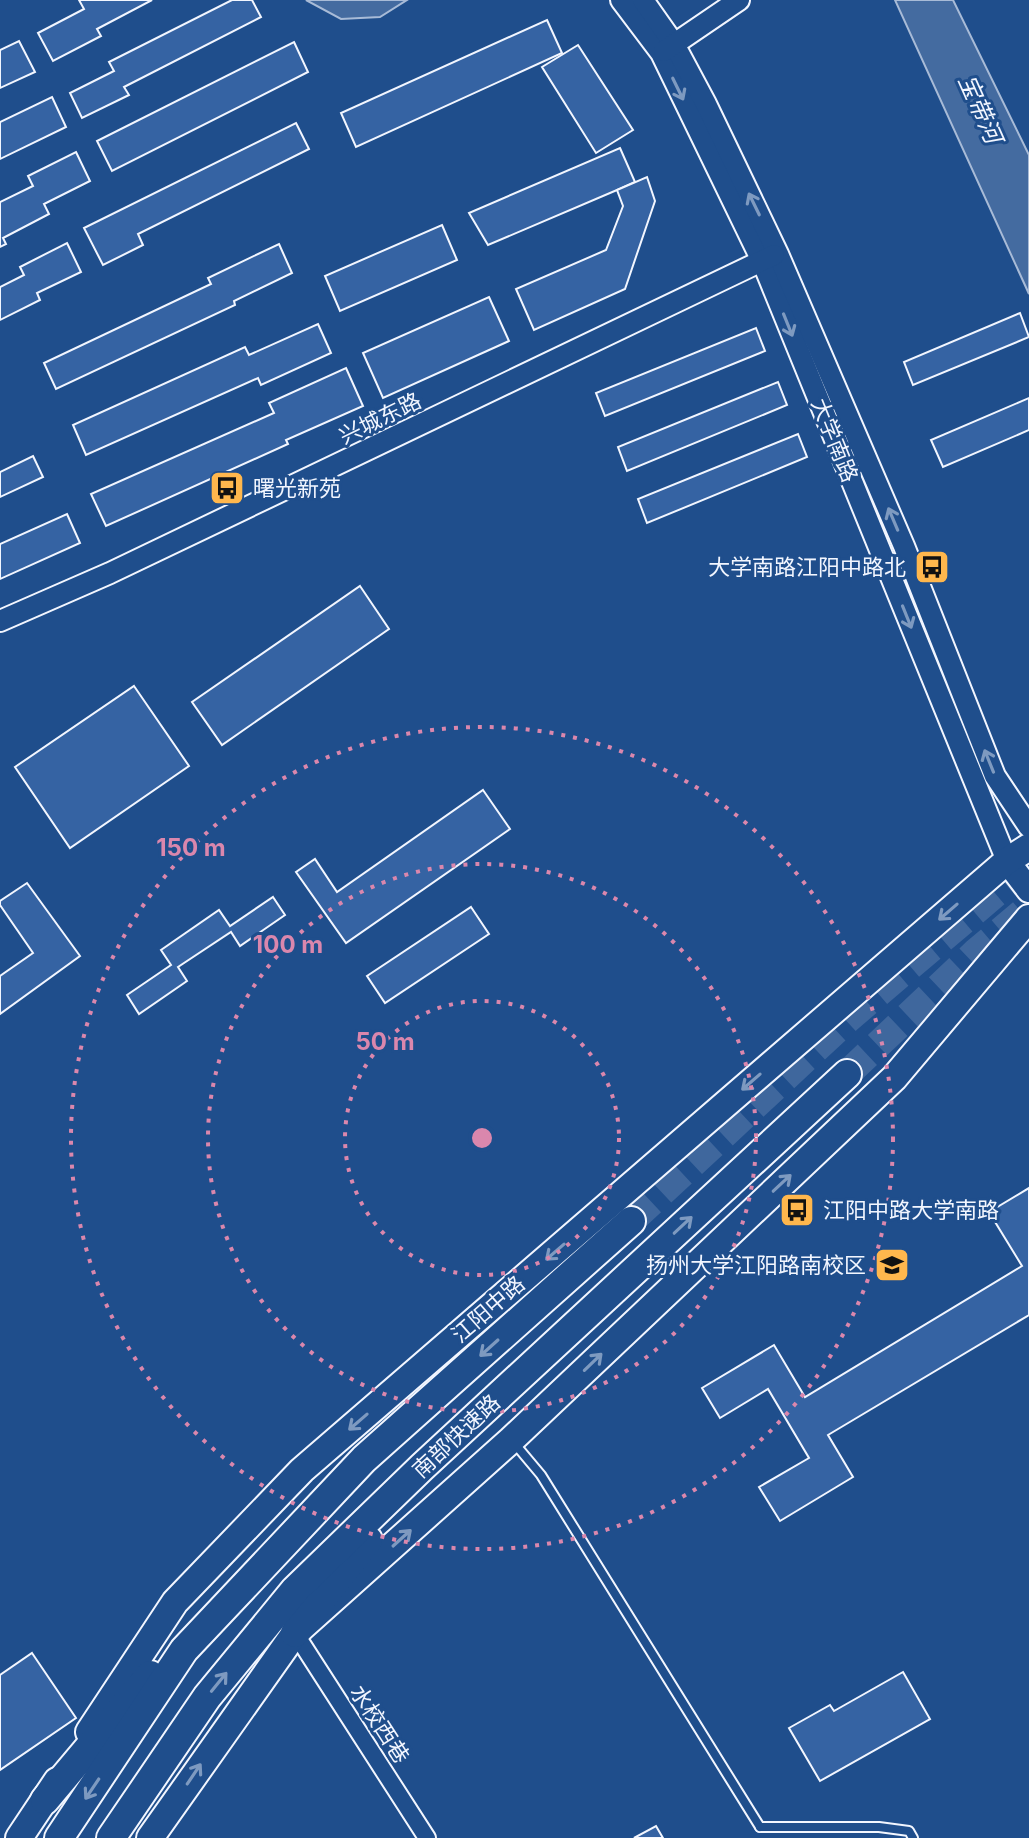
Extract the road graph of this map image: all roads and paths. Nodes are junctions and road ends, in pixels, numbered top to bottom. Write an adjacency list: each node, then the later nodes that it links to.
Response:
1 (621, 0): 4 (street, 大学南路)
2 (643, 0): 4 (street, 大学南路)
3 (739, 0): 4 (street)
4 (667, 49): 5 (street, 大学南路)
5 (770, 258): 6 (street, 兴城东路); 7 (street, 大学南路, one-way to 5); 8 (street, 大学南路, one-way to 8)
6 (0, 621)
7 (1029, 827)
8 (1018, 854): 9 (main road, 大学南路); 17 (main road, 江阳中路, one-way to 17)
9 (1029, 890)
10 (1029, 918): 14 (main road, one-way to 10)
11 (847, 1074): 13 (highway, 南部快速路, one-way to 11)
12 (631, 1221): 15 (highway, 南部快速路, one-way to 15)
13 (628, 1276): 16 (highway); 21 (highway, 南部快速路, one-way to 13)
14 (511, 1440): 16 (main road, one-way to 14); 18 (lane)
15 (364, 1459): 17 (highway); 20 (highway, 南部快速路, one-way to 20)
16 (295, 1633): 22 (main road, one-way to 16); 23 (street, 水校西巷)
17 (45, 1800): 19 (main road, 江阳中路)
18 (760, 1827): 24 (lane); 25 (lane)
19 (19, 1838)
20 (59, 1838)
21 (111, 1838)
22 (150, 1838)
23 (427, 1838)
24 (755, 1838)
25 (913, 1838)

